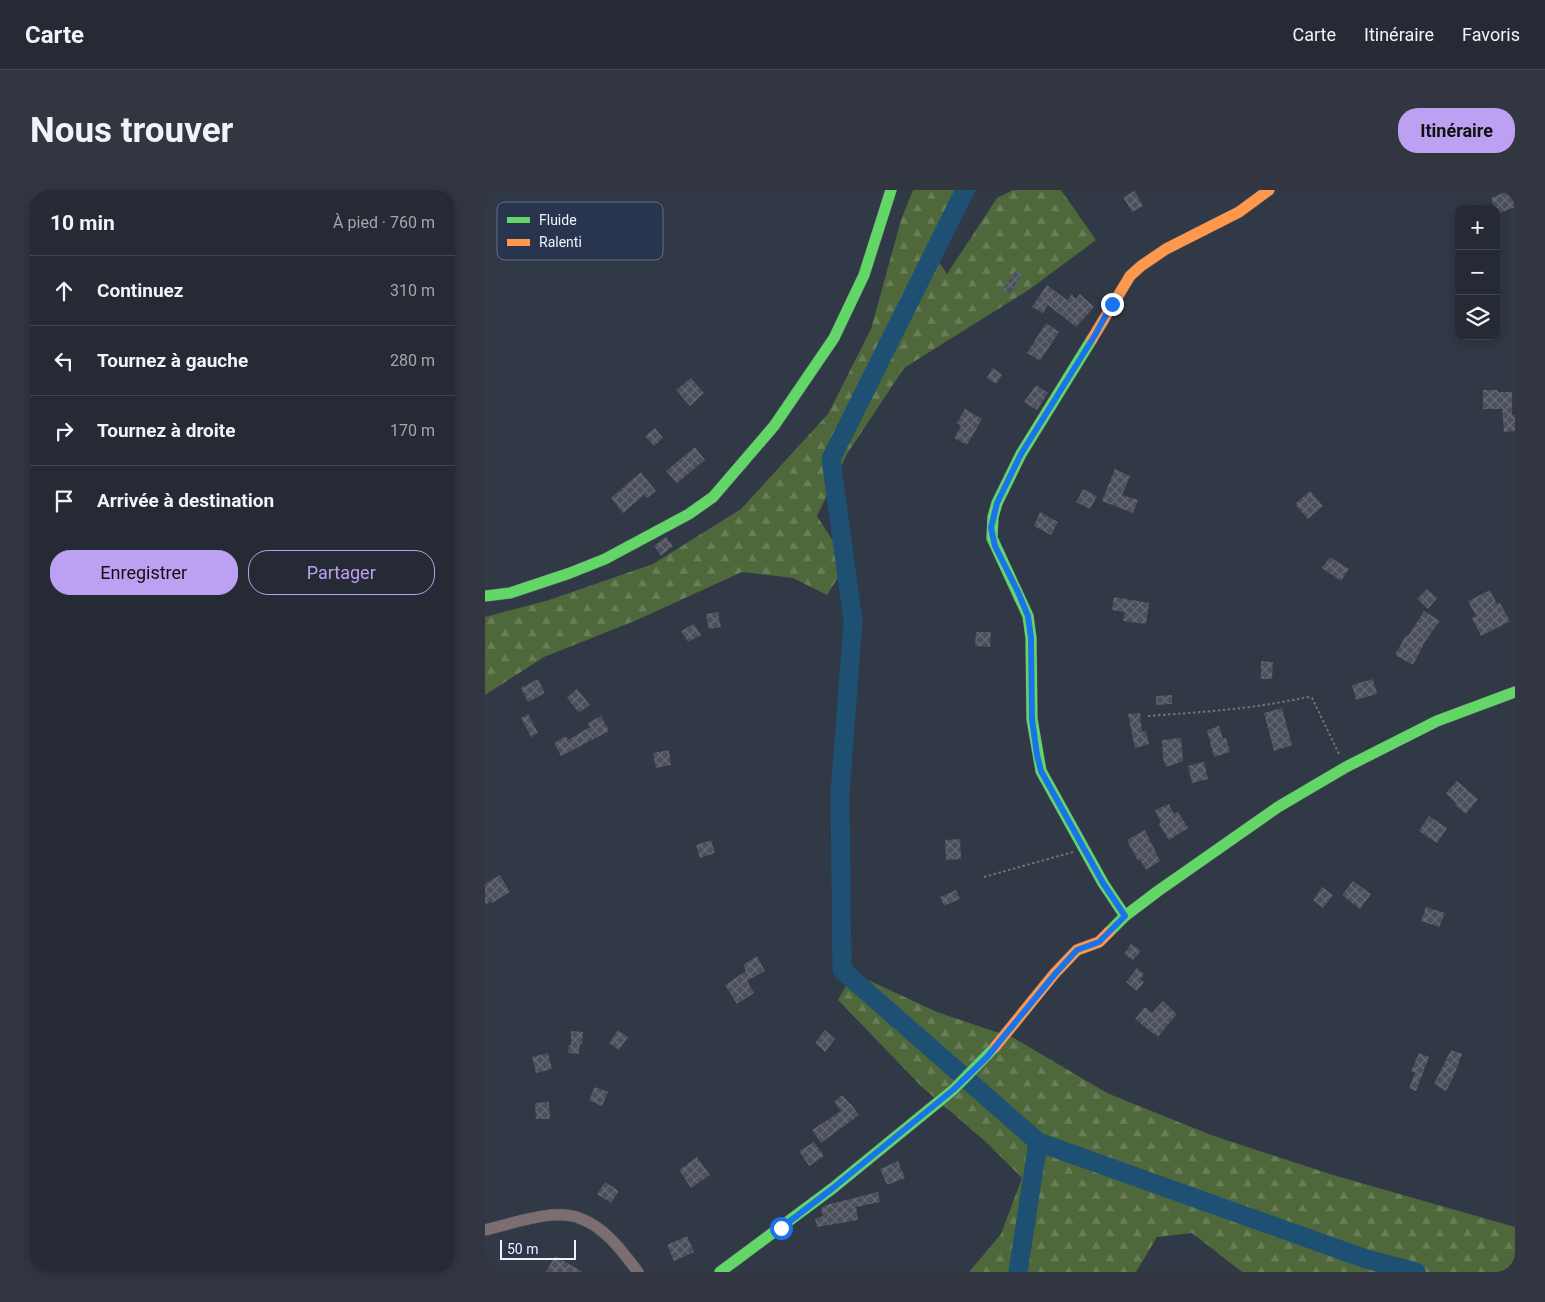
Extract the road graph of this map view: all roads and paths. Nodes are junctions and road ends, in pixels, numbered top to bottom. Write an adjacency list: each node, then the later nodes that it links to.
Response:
1 (891, 190): 3 (street)
2 (1269, 190): 7 (street)
3 (485, 596)
4 (1515, 692): 6 (street)
5 (1148, 716): 6 (path)
6 (1346, 767): 9 (street)
7 (1085, 848): 8 (path); 9 (street)
8 (984, 877)
9 (1125, 916): 12 (street)
10 (485, 1230): 11 (street)
11 (638, 1272)
12 (721, 1272)

